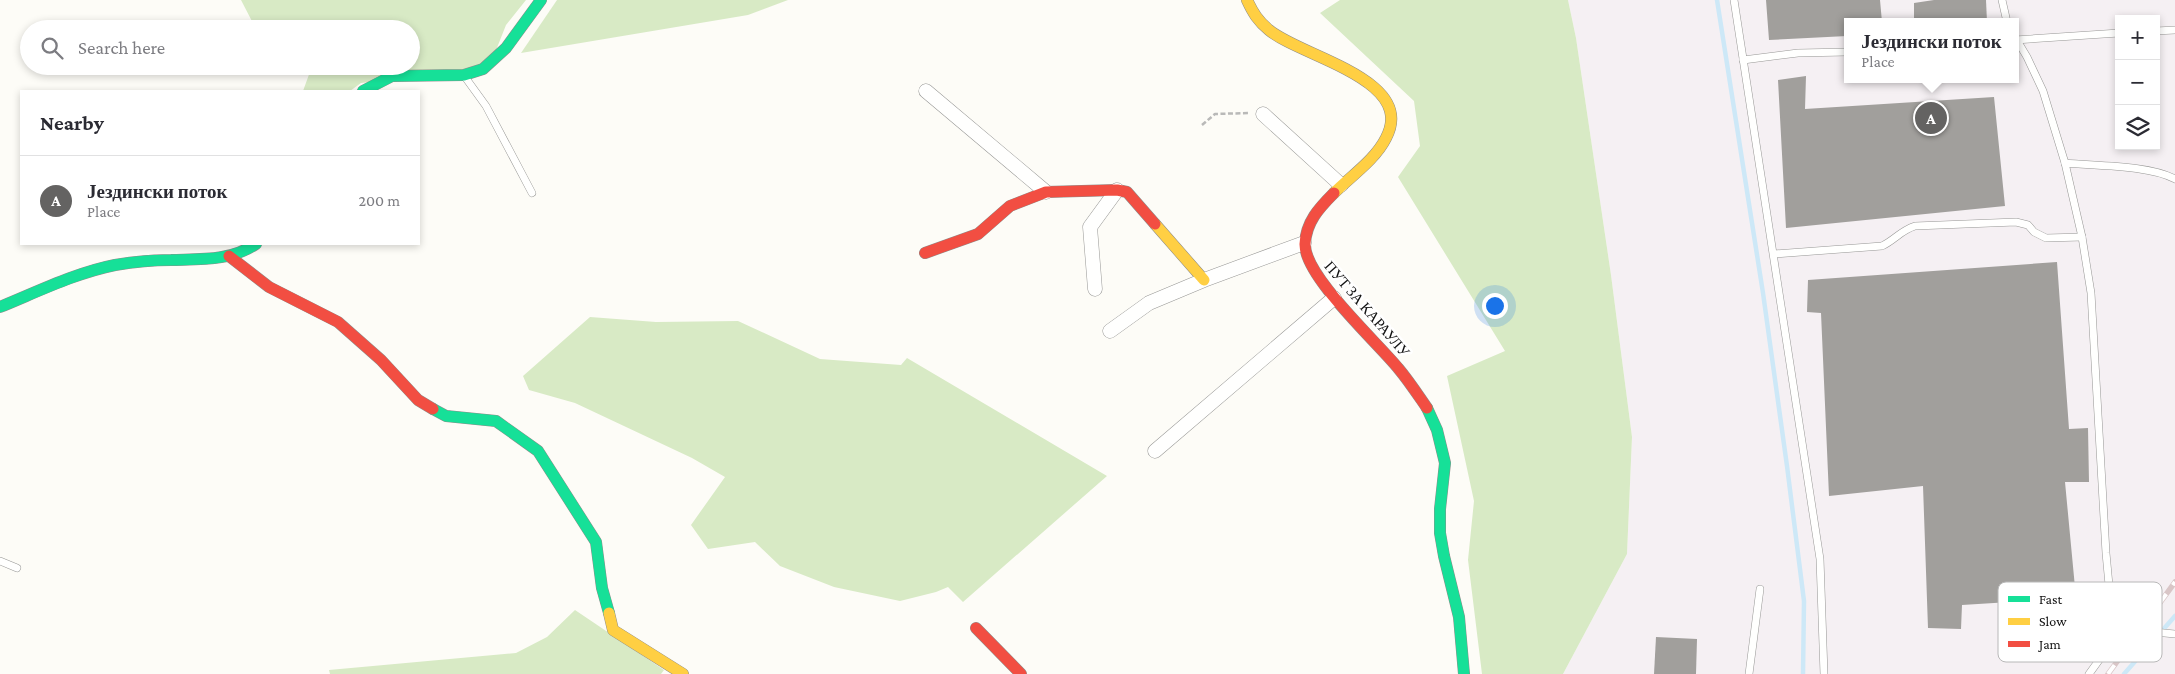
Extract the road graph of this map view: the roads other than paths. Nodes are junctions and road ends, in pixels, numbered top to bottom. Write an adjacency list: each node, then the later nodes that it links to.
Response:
1 (541, 0): 13 (street)
2 (1247, 0): 19 (street)
3 (1734, 0): 12 (lane)
4 (2002, 0): 5 (lane)
5 (2006, 18)
6 (2175, 30): 7 (lane)
7 (2160, 31)
8 (2115, 33): 9 (lane)
9 (2019, 39)
10 (2019, 45): 17 (lane)
11 (1844, 52): 12 (lane)
12 (1743, 60): 27 (lane)
13 (464, 75): 14 (street); 22 (lane)
14 (365, 90)
15 (926, 91): 21 (street)
16 (1263, 114): 19 (street)
17 (2065, 163): 18 (lane); 23 (lane)
18 (2175, 179)
19 (1341, 185): 24 (street)
20 (1118, 190): 21 (street); 29 (street); 30 (street)
21 (1046, 192): 26 (street)
22 (532, 193)
23 (2082, 237): 27 (lane); 37 (lane)
24 (1304, 243): 29 (street); 31 (street, ПУТ ЗА КАРАУЛУ)
25 (254, 245): 28 (street)
26 (926, 253)
27 (1774, 254): 45 (lane)
28 (229, 256): 32 (street); 41 (street)
29 (1204, 280): 33 (street)
30 (1095, 289)
31 (1334, 298): 34 (street); 43 (street, ПУТ ЗА КАРАУЛУ)
32 (0, 307)
33 (1110, 331)
34 (1155, 451)
35 (0, 561): 36 (lane)
36 (17, 568)
37 (2109, 582)
38 (1760, 589): 44 (lane)
39 (976, 628): 42 (street)
40 (2098, 662): 46 (lane)
41 (683, 674)
42 (1020, 674)
43 (1464, 674)
44 (1749, 674)
45 (1824, 674)
46 (2089, 674)

